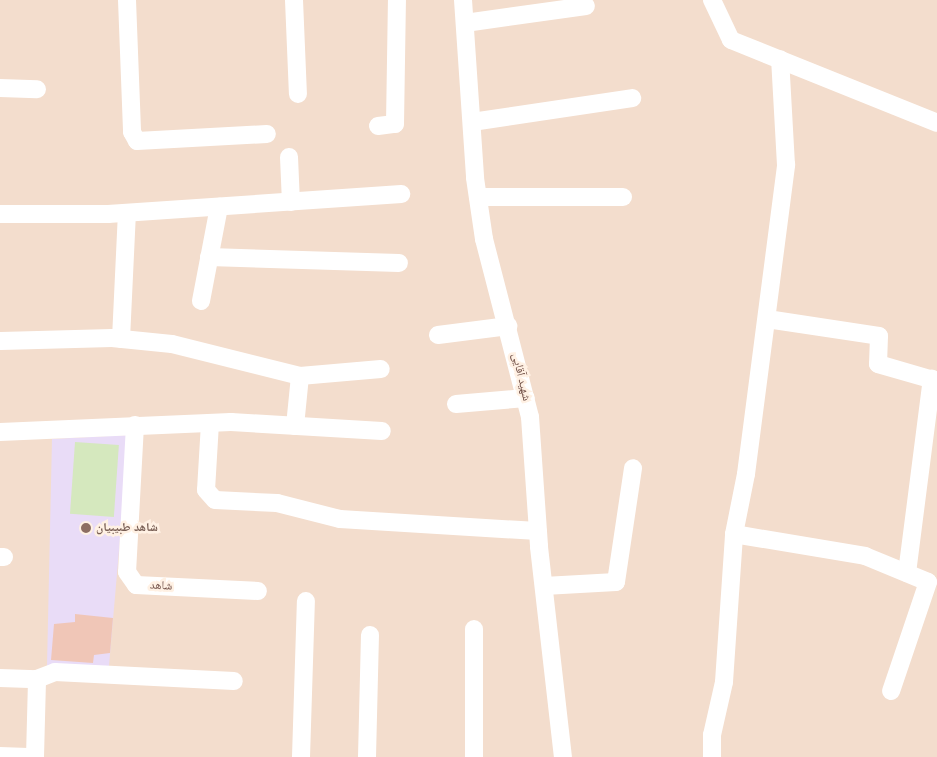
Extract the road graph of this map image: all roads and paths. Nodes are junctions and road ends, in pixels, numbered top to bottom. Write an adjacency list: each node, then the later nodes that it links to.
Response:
1 (127, 0): 16 (street)
2 (294, 0): 11 (street)
3 (397, 0): 15 (street)
4 (464, 0): 7 (street, شهید آقایی)
5 (712, 0): 8 (street)
6 (586, 6): 7 (street)
7 (465, 23): 13 (street, شهید آقایی)
8 (780, 59): 14 (street); 28 (street)
9 (0, 88): 10 (street)
10 (37, 89)
11 (298, 94)
12 (632, 98): 13 (street)
13 (472, 122): 19 (street, شهید آقایی)
14 (937, 123)
15 (378, 126)
16 (267, 134)
17 (289, 158): 21 (street)
18 (401, 194): 21 (street)
19 (478, 197): 20 (street); 29 (street, شهید آقایی)
20 (623, 197)
21 (290, 202): 22 (street)
22 (219, 207): 23 (street); 25 (street)
23 (127, 213): 24 (street); 31 (street)
24 (0, 214)
25 (210, 257): 26 (street); 27 (street)
26 (399, 263)
27 (201, 301)
28 (767, 319): 35 (street); 45 (street)
29 (508, 326): 30 (street); 36 (street, شهید آقایی)
30 (438, 335)
31 (121, 339): 32 (street); 34 (street)
32 (2, 341)
33 (381, 369): 34 (street)
34 (300, 376): 40 (street)
35 (934, 380): 46 (street)
36 (526, 398): 37 (street); 44 (street, شهید آقایی)
37 (456, 404)
38 (210, 423): 39 (street); 40 (street); 44 (street)
39 (134, 425): 42 (street); 48 (street, شاهد)
40 (295, 426): 41 (street)
41 (382, 431)
42 (0, 432)
43 (633, 468): 47 (street)
44 (538, 531): 47 (street, شهید آقایی)
45 (734, 534): 46 (street); 62 (street)
46 (907, 573): 55 (street)
47 (544, 586): 61 (street, شهید آقایی)
48 (258, 591)
49 (306, 602): 58 (street)
50 (474, 629): 60 (street)
51 (370, 636): 59 (street)
52 (0, 678): 53 (street)
53 (36, 679): 54 (street); 57 (street)
54 (234, 681)
55 (891, 691)
56 (0, 756): 57 (street)
57 (35, 757)
58 (301, 757)
59 (367, 757)
60 (474, 757)
61 (563, 757)
62 (712, 757)

